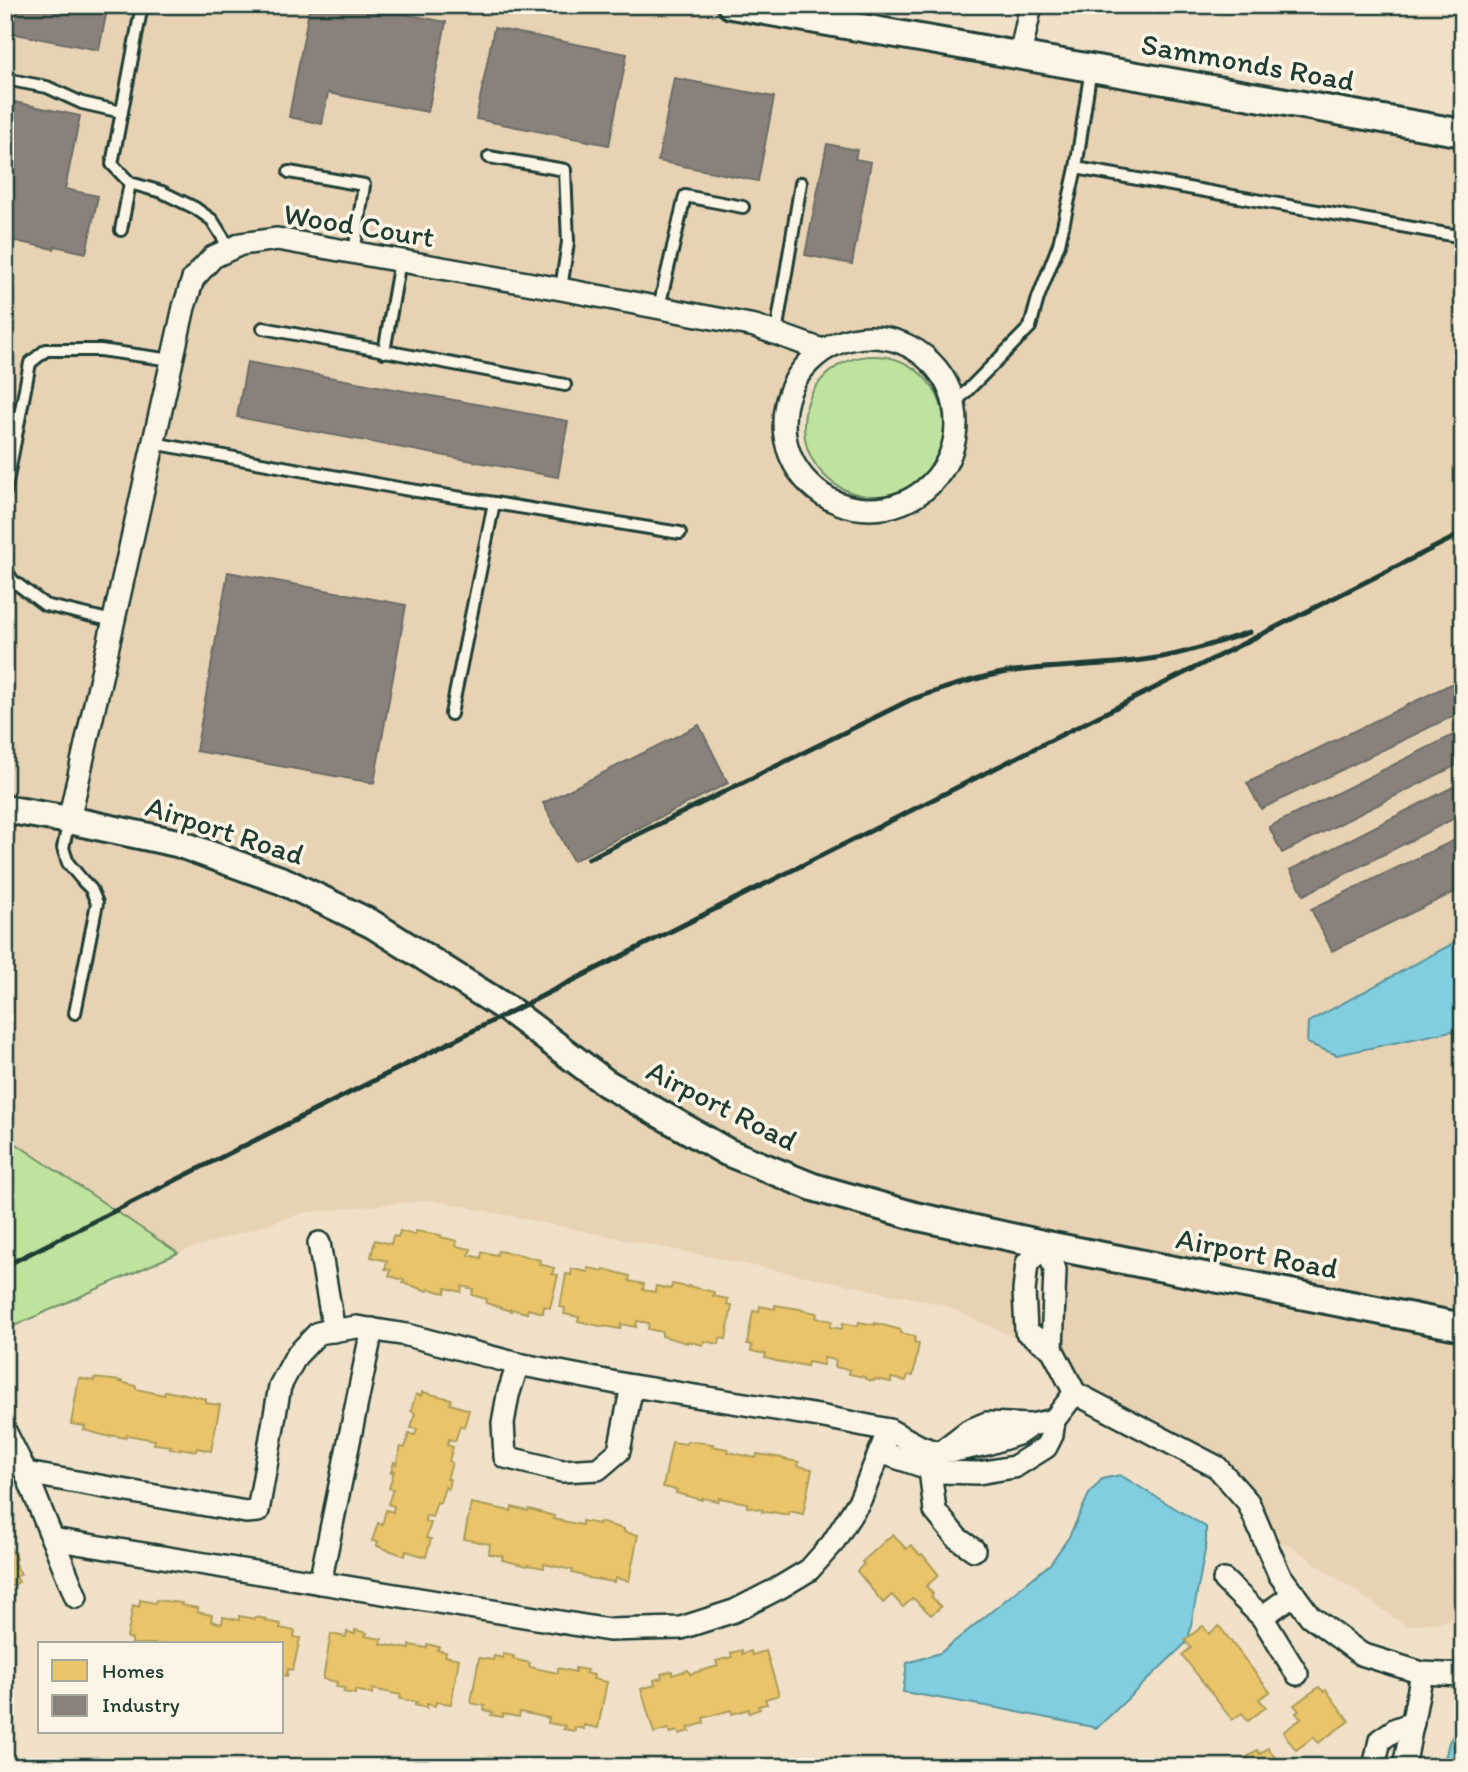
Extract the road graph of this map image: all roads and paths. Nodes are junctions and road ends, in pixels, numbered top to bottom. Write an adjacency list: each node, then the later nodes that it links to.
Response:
1 (142, 5): 7 (lane)
2 (732, 5): 4 (street, Sammonds Road)
3 (1031, 5): 4 (street)
4 (1020, 56): 5 (street, Sammonds Road)
5 (1091, 68): 8 (street, Sammonds Road); 10 (lane)
6 (5, 79): 7 (lane)
7 (122, 112): 12 (lane)
8 (1463, 133)
9 (489, 157): 20 (lane)
10 (1076, 168): 16 (lane); 28 (lane)
11 (289, 172): 18 (lane)
12 (130, 183): 15 (lane); 17 (lane)
13 (801, 183): 23 (lane)
14 (743, 207): 21 (lane)
15 (121, 230)
16 (1463, 232)
17 (230, 249): 18 (street, Wood Court); 26 (street, Wood Court)
18 (354, 253): 19 (street, Wood Court)
19 (400, 261): 20 (street, Wood Court); 25 (lane)
20 (561, 289): 21 (street, Wood Court)
21 (659, 307): 23 (street, Wood Court)
22 (263, 328): 25 (lane)
23 (776, 333): 24 (street, Wood Court)
24 (822, 350): 28 (street); 28 (street)
25 (384, 352): 27 (lane)
26 (172, 360): 29 (street, Wood Court); 30 (lane)
27 (565, 385)
28 (955, 403)
29 (153, 443): 31 (lane); 34 (street, Wood Court)
30 (5, 493)
31 (494, 503): 32 (lane); 35 (lane)
32 (680, 533)
33 (5, 569): 34 (lane)
34 (113, 621): 37 (street, Wood Court)
35 (451, 714)
36 (5, 809): 37 (street, Airport Road)
37 (69, 820): 38 (lane); 40 (street, Airport Road)
38 (75, 1013)
39 (319, 1243): 43 (street)
40 (1047, 1245): 41 (street, Airport Road); 44 (street); 44 (street)
41 (1463, 1327)
42 (372, 1329): 43 (street); 45 (street); 57 (street)
43 (334, 1331): 53 (street)
44 (1052, 1349): 47 (street)
45 (518, 1364): 46 (street); 46 (street)
46 (632, 1386): 49 (street)
47 (1075, 1393): 48 (street); 58 (street)
48 (1053, 1427): 52 (street); 52 (street)
49 (889, 1430): 51 (street); 52 (street)
50 (5, 1431): 53 (street)
51 (880, 1452): 52 (street); 57 (street)
52 (935, 1464): 55 (street)
53 (26, 1473): 54 (street)
54 (52, 1539): 57 (street); 59 (street)
55 (974, 1550)
56 (1224, 1580): 60 (street)
57 (320, 1583)
58 (1294, 1594): 60 (street); 61 (street)
59 (76, 1597)
60 (1262, 1617): 62 (street)
61 (1422, 1673): 63 (street); 64 (street)
62 (1297, 1674)
63 (1463, 1675)
64 (1413, 1723): 65 (street); 66 (street)
65 (1404, 1765)
66 (1374, 1767)

